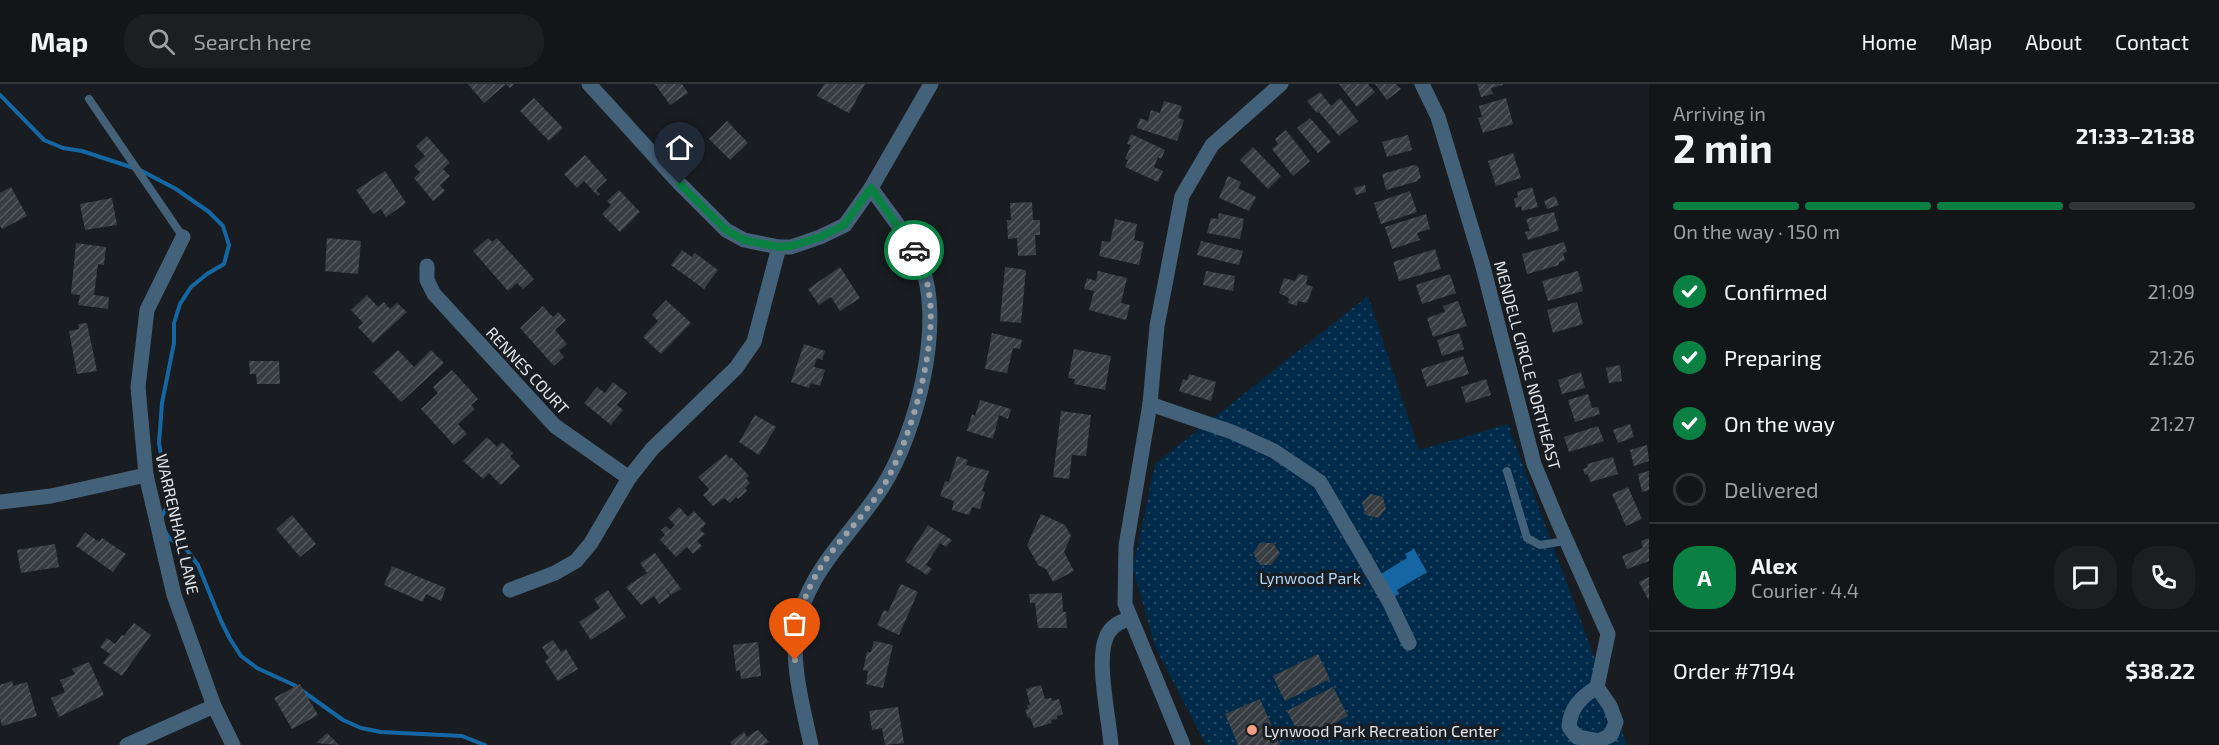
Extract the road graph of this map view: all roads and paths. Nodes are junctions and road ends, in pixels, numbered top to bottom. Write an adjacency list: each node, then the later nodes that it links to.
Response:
1 (589, 84): 8 (street)
2 (931, 84): 6 (street)
3 (1281, 84): 10 (street)
4 (1422, 84): 15 (street, MENDELL CIRCLE NORTHEAST)
5 (89, 99): 7 (lane)
6 (871, 188): 8 (street); 23 (street)
7 (183, 237): 12 (street, WARRENHALL LANE)
8 (779, 247): 13 (street)
9 (427, 266): 13 (street, RENNES COURT)
10 (1150, 404): 17 (street); 18 (street)
11 (1507, 471): 15 (lane)
12 (146, 475): 14 (street); 20 (street, WARRENHALL LANE)
13 (629, 478): 16 (street)
14 (0, 502)
15 (1566, 541): 19 (street, MENDELL CIRCLE NORTHEAST)
16 (510, 590)
17 (1130, 618): 24 (street); 25 (street)
18 (1409, 643)
19 (1597, 687)
20 (214, 706): 21 (street); 22 (street, WARRENHALL LANE)
21 (127, 745)
22 (233, 745)
23 (811, 745)
24 (1111, 745)
25 (1184, 745)

